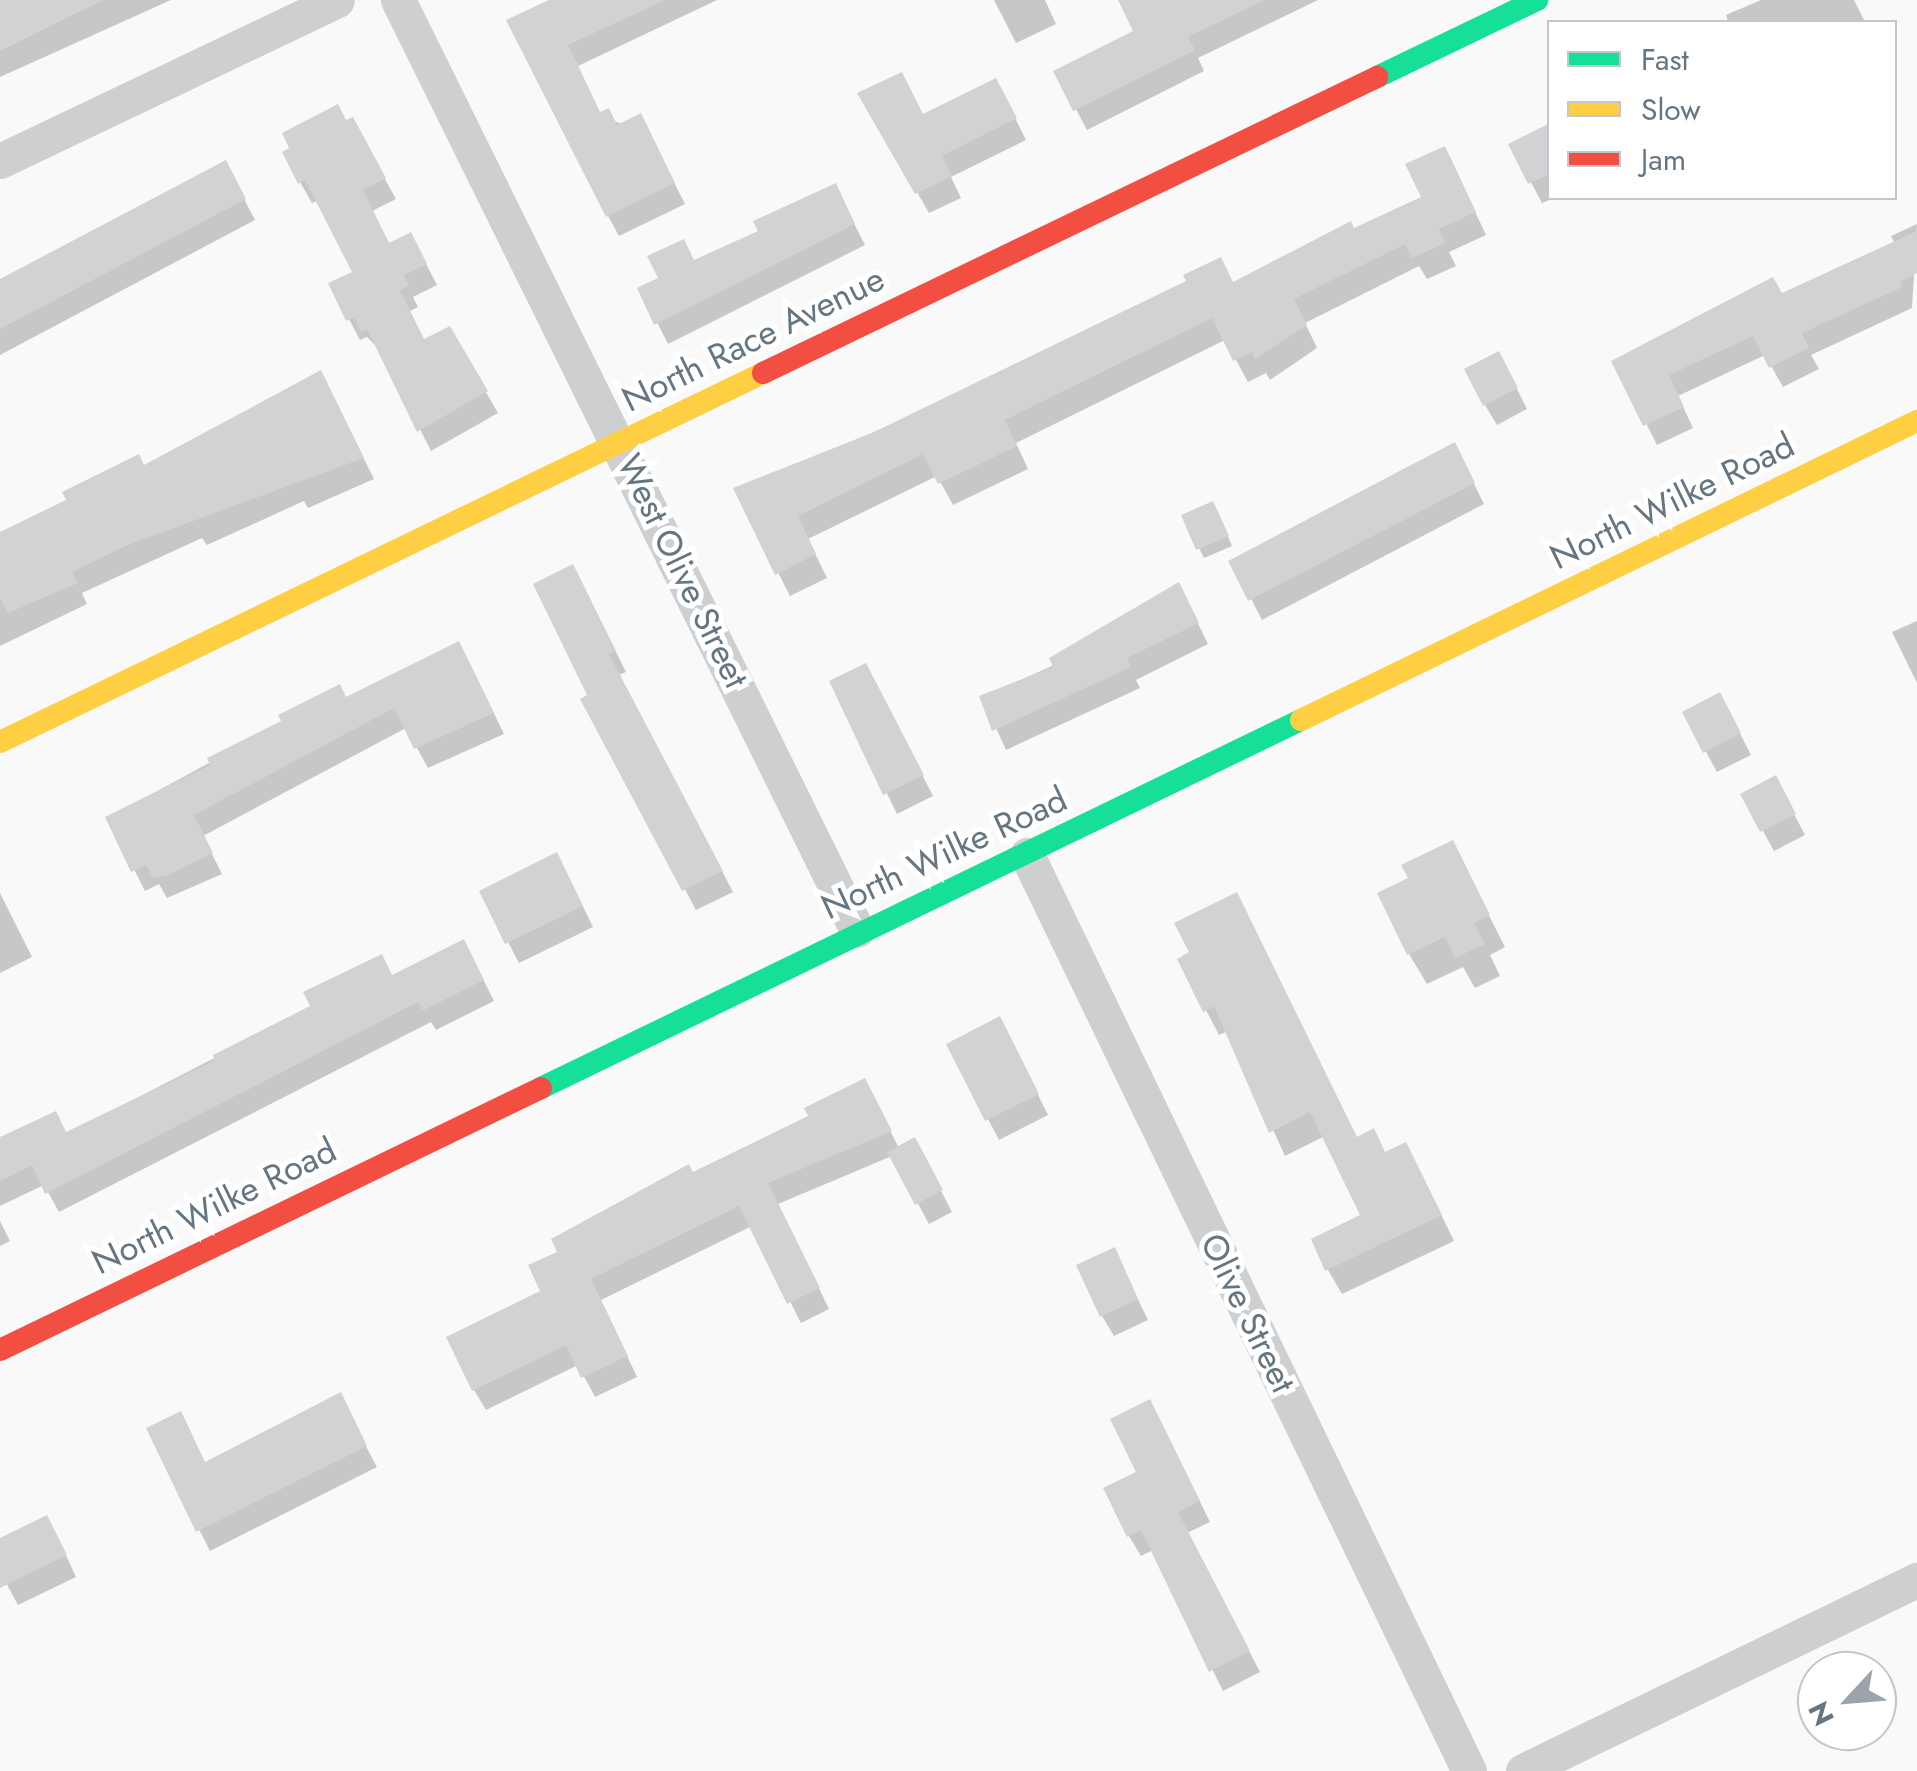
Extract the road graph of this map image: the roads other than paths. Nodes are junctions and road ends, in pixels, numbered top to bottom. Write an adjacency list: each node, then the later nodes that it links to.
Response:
1 (336, 0): 4 (street)
2 (398, 0): 6 (street, West Olive Street)
3 (1537, 0): 6 (street, North Race Avenue)
4 (0, 161)
5 (1917, 421): 8 (street, North Wilke Road)
6 (621, 442): 7 (street, North Race Avenue); 9 (street, West Olive Street)
7 (0, 742)
8 (1027, 855): 9 (street, North Wilke Road); 12 (street, Olive Street)
9 (857, 930): 10 (street, North Wilke Road)
10 (0, 1350)
11 (1917, 1580): 13 (street)
12 (1468, 1771)
13 (1522, 1771)

